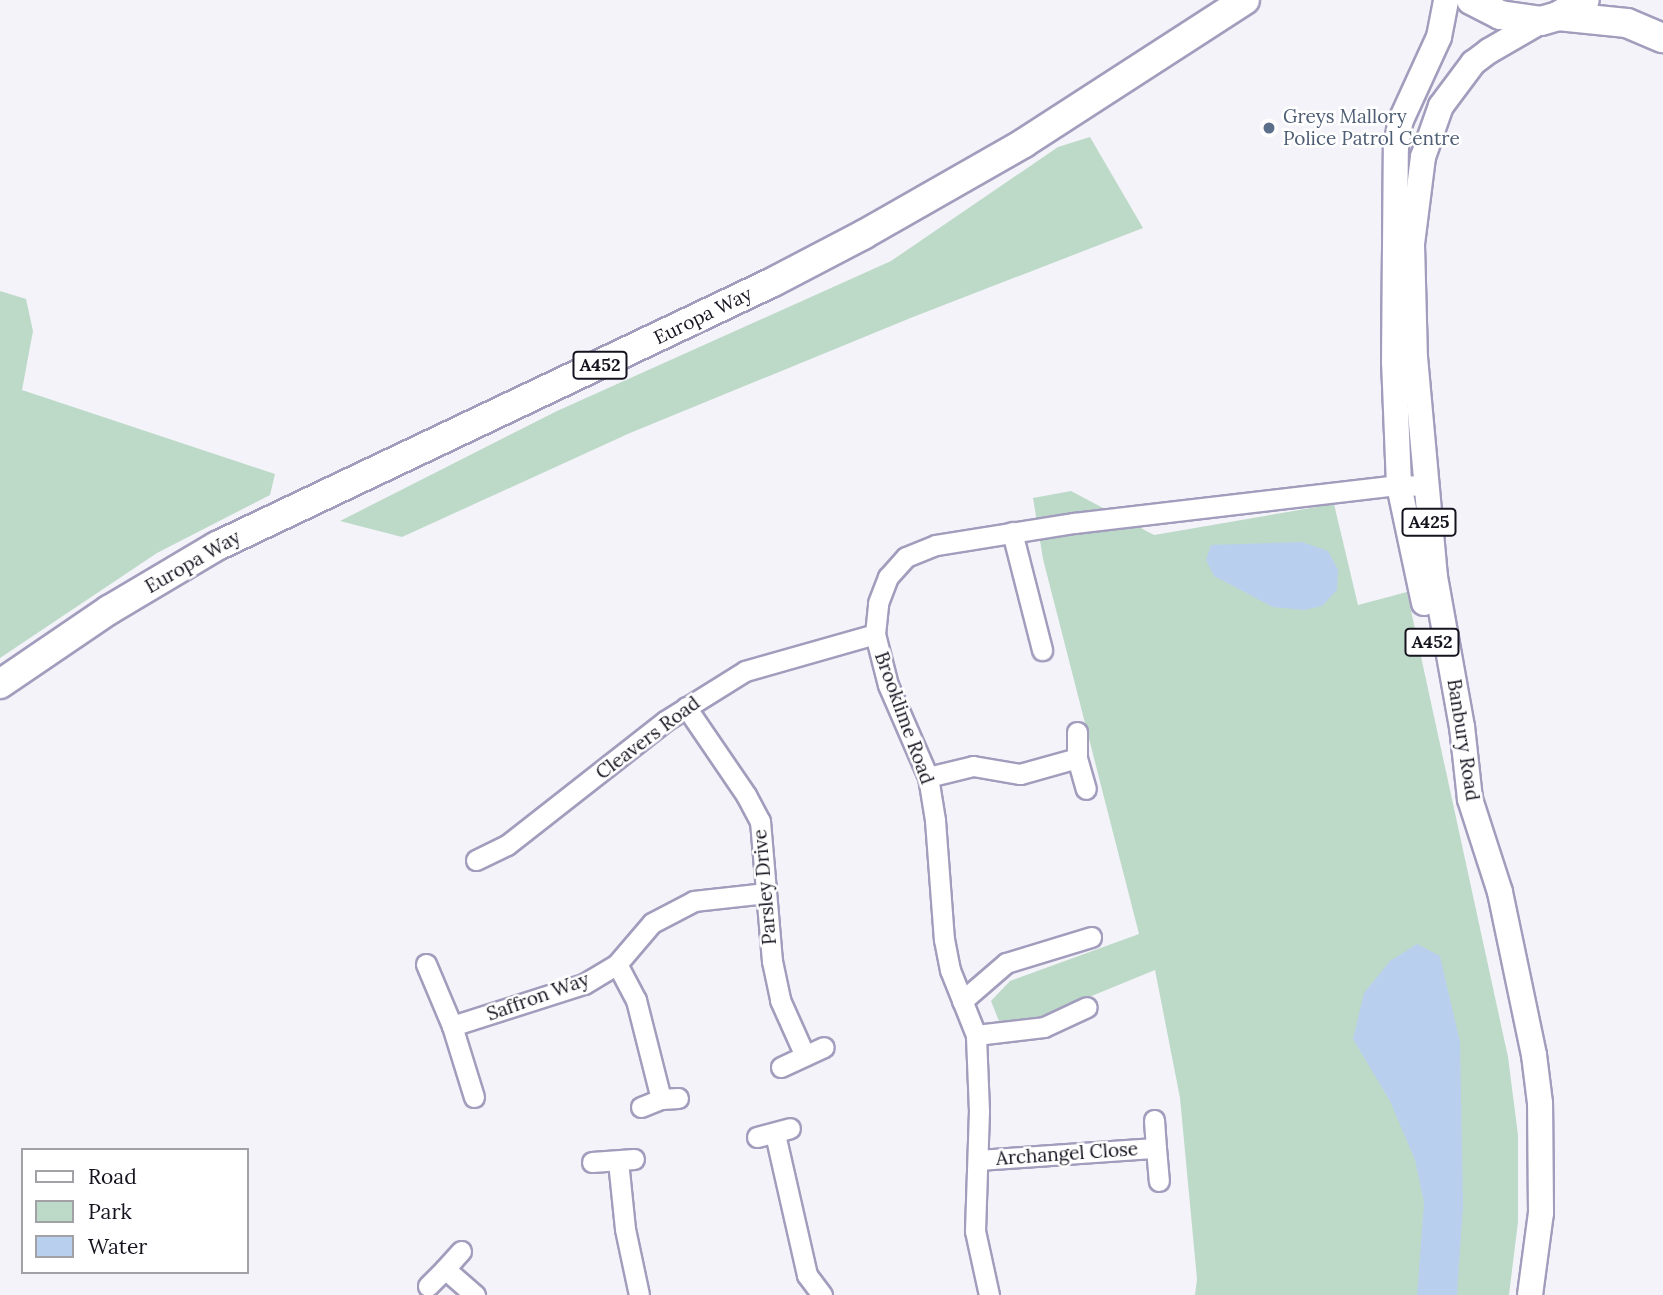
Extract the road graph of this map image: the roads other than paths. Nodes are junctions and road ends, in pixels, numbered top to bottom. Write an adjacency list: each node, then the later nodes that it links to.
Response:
1 (1245, 0): 12 (highway, Europa Way / A452)
2 (1446, 0): 7 (main road, A452)
3 (1471, 0): 5 (highway)
4 (1585, 0): 5 (highway)
5 (1550, 19): 6 (highway); 8 (main road, Banbury Road / A425)
6 (1663, 38)
7 (1399, 485): 8 (street, Brooklime Road); 9 (street, Brooklime Road); 18 (main road, A452)
8 (1424, 486): 18 (main road, Banbury Road / A425)
9 (1012, 533): 10 (street, Brooklime Road); 11 (street)
10 (875, 634): 13 (street, Cleavers Road); 16 (street, Brooklime Road)
11 (1042, 650)
12 (0, 684)
13 (686, 706): 19 (street, Cleavers Road); 20 (street, Parsley Drive)
14 (1077, 732): 15 (street)
15 (1077, 758): 16 (street); 17 (street)
16 (928, 777): 24 (street, Brooklime Road)
17 (1086, 789)
18 (1470, 799): 46 (main road, Banbury Road / A425)
19 (476, 860)
20 (766, 894): 23 (street, Saffron Way); 29 (street, Parsley Drive)
21 (1091, 937): 24 (street)
22 (426, 964): 26 (street)
23 (617, 964): 26 (street, Saffron Way); 32 (street)
24 (962, 1001): 27 (street, Brooklime Road)
25 (1087, 1007): 27 (street)
26 (452, 1026): 31 (street)
27 (976, 1035): 36 (street, Brooklime Road)
28 (824, 1046): 29 (street)
29 (805, 1056): 30 (street)
30 (781, 1068)
31 (474, 1097)
32 (641, 1107)
33 (1154, 1120): 35 (street, Archangel Close)
34 (774, 1133): 44 (street)
35 (1156, 1148): 36 (street, Archangel Close); 38 (street, Archangel Close)
36 (978, 1160): 45 (street, Brooklime Road)
37 (592, 1162): 43 (street)
38 (1159, 1181)
39 (461, 1251): 40 (street)
40 (445, 1269): 41 (street); 42 (street)
41 (428, 1286)
42 (475, 1295)
43 (639, 1295)
44 (822, 1295)
45 (989, 1295)
46 (1530, 1295)

